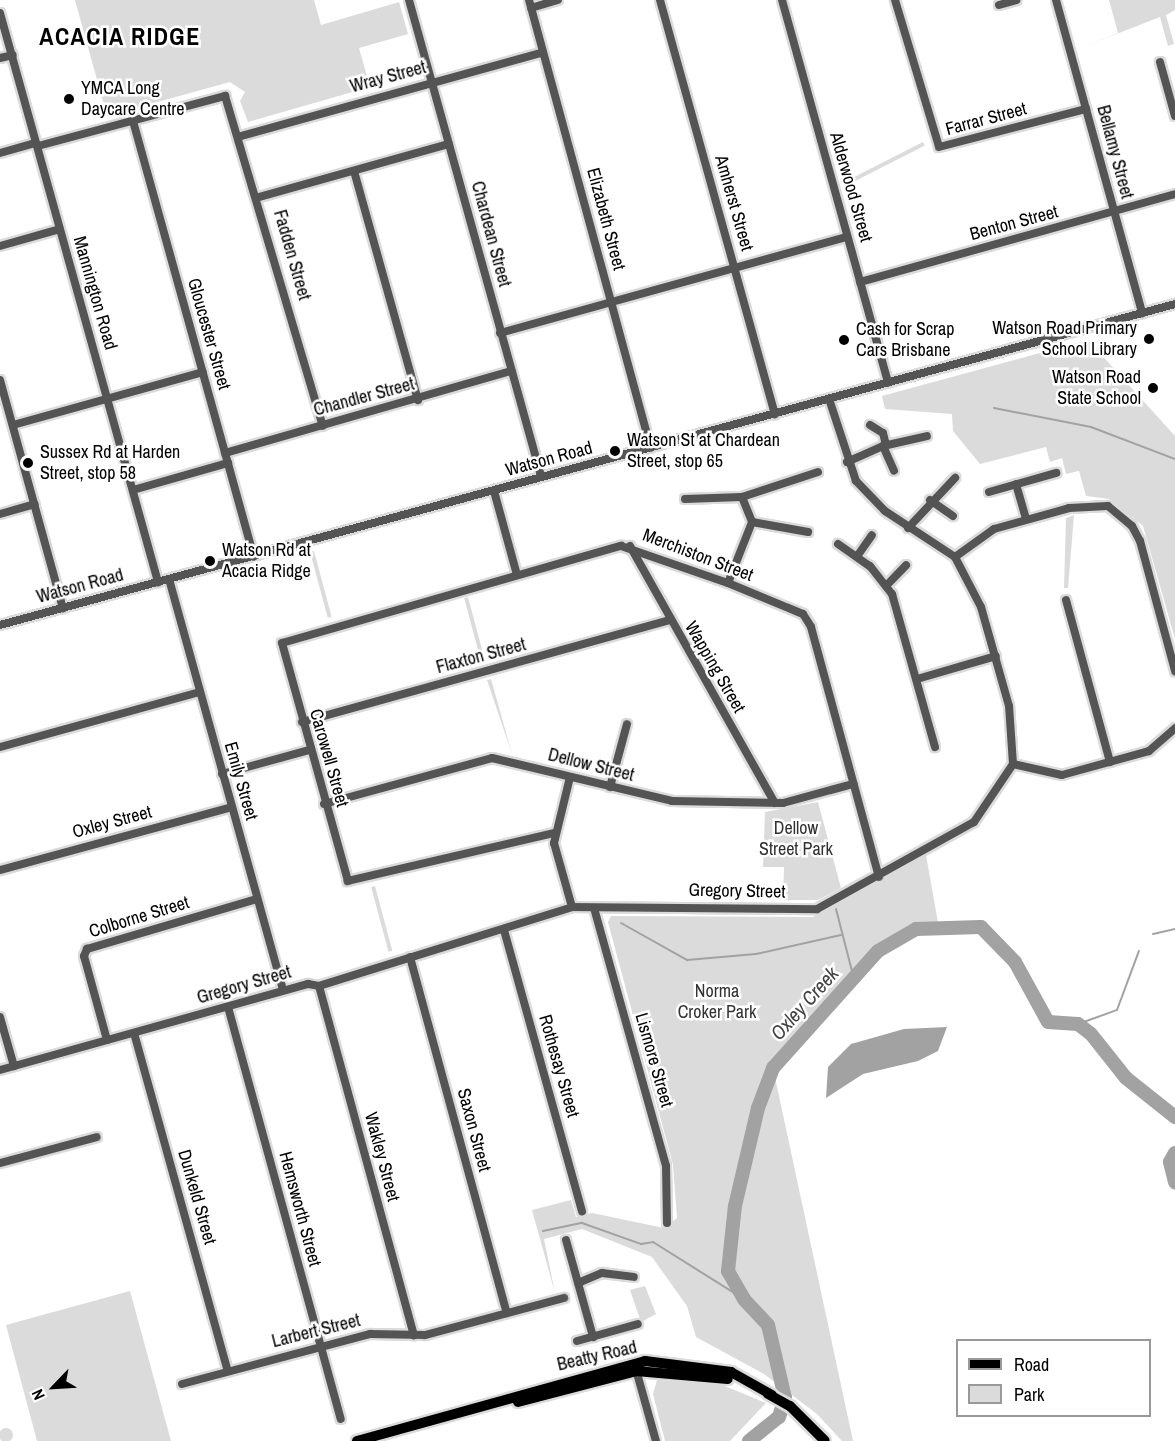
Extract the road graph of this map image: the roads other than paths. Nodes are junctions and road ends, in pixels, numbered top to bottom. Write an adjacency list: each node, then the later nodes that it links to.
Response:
1 (409, 0): 15 (street, Chardean Street)
2 (558, 0): 8 (street)
3 (660, 0): 30 (street, Amherst Street)
4 (782, 0): 28 (street, Alderwood Street)
5 (895, 0): 16 (street, Farrar Street)
6 (1016, 0): 9 (street)
7 (1056, 0): 16 (street, Bellamy Street)
8 (530, 4): 11 (street, Elizabeth Street)
9 (999, 5)
10 (0, 13): 12 (street, Mannington Road)
11 (543, 52): 15 (street, Wray Street); 32 (street, Elizabeth Street)
12 (13, 55): 13 (street); 20 (street, Mannington Road)
13 (0, 58)
14 (1160, 62): 17 (street)
15 (432, 82): 19 (street, Wray Street); 21 (street, Chardean Street)
16 (1086, 109): 26 (street, Bellamy Street)
17 (1175, 116)
18 (133, 121): 19 (street, Fadden Street); 20 (street); 37 (street, Gloucester Street)
19 (241, 136): 25 (street, Fadden Street)
20 (37, 144): 22 (street); 27 (street, Mannington Road)
21 (449, 144): 23 (street); 35 (street, Chardean Street)
22 (0, 153)
23 (354, 171): 25 (street); 42 (street)
24 (1175, 194): 26 (street, Benton Street)
25 (259, 197): 46 (street, Fadden Street)
26 (1114, 213): 31 (street, Benton Street); 34 (street, Bellamy Street)
27 (60, 229): 29 (street); 40 (street, Mannington Road)
28 (847, 237): 30 (street); 31 (street, Alderwood Street)
29 (0, 246)
30 (735, 267): 32 (street); 43 (street, Amherst Street)
31 (860, 282): 39 (street, Alderwood Street)
32 (611, 301): 35 (street); 49 (street, Elizabeth Street)
33 (1175, 304): 34 (street, Watson Road)
34 (1142, 313): 39 (street, Watson Road)
35 (500, 333): 36 (street, Chardean Street)
36 (511, 371): 42 (street, Chandler Street); 56 (street, Chardean Street)
37 (203, 372): 40 (street); 50 (street, Gloucester Street)
38 (0, 380): 44 (street)
39 (888, 383): 41 (street, Watson Road)
40 (108, 399): 44 (street); 59 (street, Mannington Road)
41 (829, 399): 43 (street, Watson Road); 51 (street)
42 (418, 400): 46 (street, Chandler Street)
43 (775, 414): 49 (street, Watson Road)
44 (13, 425): 65 (street)
45 (870, 425): 48 (street)
46 (323, 426): 50 (street, Chandler Street)
47 (927, 436): 48 (street)
48 (885, 445): 51 (street); 53 (street)
49 (651, 448): 56 (street, Watson Road)
50 (225, 453): 52 (street, Gloucester Street)
51 (847, 462): 70 (street)
52 (228, 463): 59 (street); 76 (street, Gloucester Street)
53 (894, 471)
54 (818, 472): 62 (street)
55 (1056, 473): 58 (street)
56 (541, 477): 60 (street, Watson Road)
57 (955, 478): 64 (street)
58 (1016, 484): 61 (street); 68 (street)
59 (133, 490): 81 (street, Mannington Road)
60 (494, 491): 76 (street, Watson Road); 79 (street)
61 (989, 492)
62 (742, 497): 63 (street); 69 (street)
63 (685, 499)
64 (930, 500): 67 (street); 70 (street)
65 (34, 504): 66 (street); 85 (street)
66 (0, 514)
67 (953, 516)
68 (1026, 519): 77 (street); 90 (street)
69 (752, 522): 71 (street); 82 (street)
70 (908, 528): 77 (street)
71 (808, 532)
72 (872, 535): 75 (street)
73 (838, 544): 75 (street)
74 (630, 546): 79 (street, Merchiston Street); 82 (street, Merchiston Street); 86 (street, Wapping Street)
75 (858, 555): 83 (street)
76 (254, 556): 80 (street, Watson Road)
77 (955, 557): 89 (street)
78 (906, 565): 83 (street)
79 (517, 575): 88 (street, Merchiston Street)
80 (169, 579): 81 (street, Watson Road); 92 (street, Emily Street)
81 (158, 582): 85 (street, Watson Road)
82 (728, 583): 103 (street, Merchiston Street)
83 (886, 586): 91 (street)
84 (1066, 600): 99 (street)
85 (63, 608): 87 (street, Watson Road)
86 (669, 620): 93 (street, Flaxton Street); 105 (street, Wapping Street)
87 (0, 625)
88 (282, 643): 93 (street, Carowell Street)
89 (996, 656): 91 (street); 100 (street)
90 (1175, 671)
91 (917, 679): 97 (street)
92 (199, 692): 96 (street); 101 (street, Emily Street)
93 (302, 722): 98 (street, Carowell Street)
94 (627, 724): 104 (street)
95 (1175, 728): 99 (street)
96 (0, 747)
97 (935, 747)
98 (309, 750): 101 (street); 106 (street, Carowell Street)
99 (1110, 762): 100 (street)
100 (1013, 764): 110 (street, Gregory Street)
101 (222, 774): 107 (street, Emily Street)
102 (570, 777): 104 (street, Dellow Street); 106 (street, Dellow Street); 108 (street)
103 (853, 784): 105 (street, Dellow Street); 110 (street, Merchiston Street)
104 (610, 787): 105 (street, Dellow Street)
105 (775, 803)
106 (324, 804): 108 (street, Carowell Street)
107 (232, 807): 109 (street, Oxley Street); 111 (street, Emily Street)
108 (554, 833): 112 (street)
109 (0, 870)
110 (879, 877): 113 (street, Gregory Street)
111 (257, 899): 117 (street, Emily Street); 121 (street, Colborne Street)
112 (572, 907): 113 (street, Gregory Street); 114 (street, Gregory Street)
113 (594, 909): 127 (street, Lismore Street)
114 (504, 930): 115 (street, Gregory Street); 126 (street, Rothesay Street)
115 (410, 957): 116 (street, Gregory Street); 132 (street, Saxon Street)
116 (320, 986): 117 (street, Gregory Street); 134 (street, Wakley Street)
117 (283, 991): 118 (street, Gregory Street)
118 (228, 1007): 120 (street, Gregory Street); 137 (street, Hemsworth Street)
119 (0, 1017): 122 (street)
120 (134, 1033): 121 (street, Gregory Street); 140 (street, Dunkeld Street)
121 (107, 1040): 122 (street, Gregory Street)
122 (14, 1066): 123 (street, Gregory Street)
123 (0, 1070)
124 (97, 1137): 125 (street)
125 (0, 1163)
126 (582, 1211)
127 (667, 1223)
128 (566, 1240): 130 (street)
129 (634, 1277): 130 (street)
130 (578, 1283): 135 (street)
131 (564, 1298): 132 (street, Larbert Street)
132 (507, 1313): 134 (street, Larbert Street)
133 (638, 1324): 135 (street)
134 (414, 1335): 137 (street, Larbert Street)
135 (594, 1337): 136 (street)
136 (577, 1341)
137 (321, 1347): 140 (street, Larbert Street); 144 (street, Hemsworth Street)
138 (635, 1367): 139 (main road, Beatty Road); 142 (street); 143 (main road, Beatty Road); 145 (main road, Beatty Road)
139 (663, 1370): 142 (street); 143 (main road, Beatty Road)
140 (228, 1371): 141 (street, Larbert Street)
141 (182, 1384)
142 (643, 1391): 146 (street)
143 (772, 1395): 147 (main road, Beatty Road)
144 (341, 1419)
145 (357, 1441)
146 (656, 1441)
147 (825, 1441)

